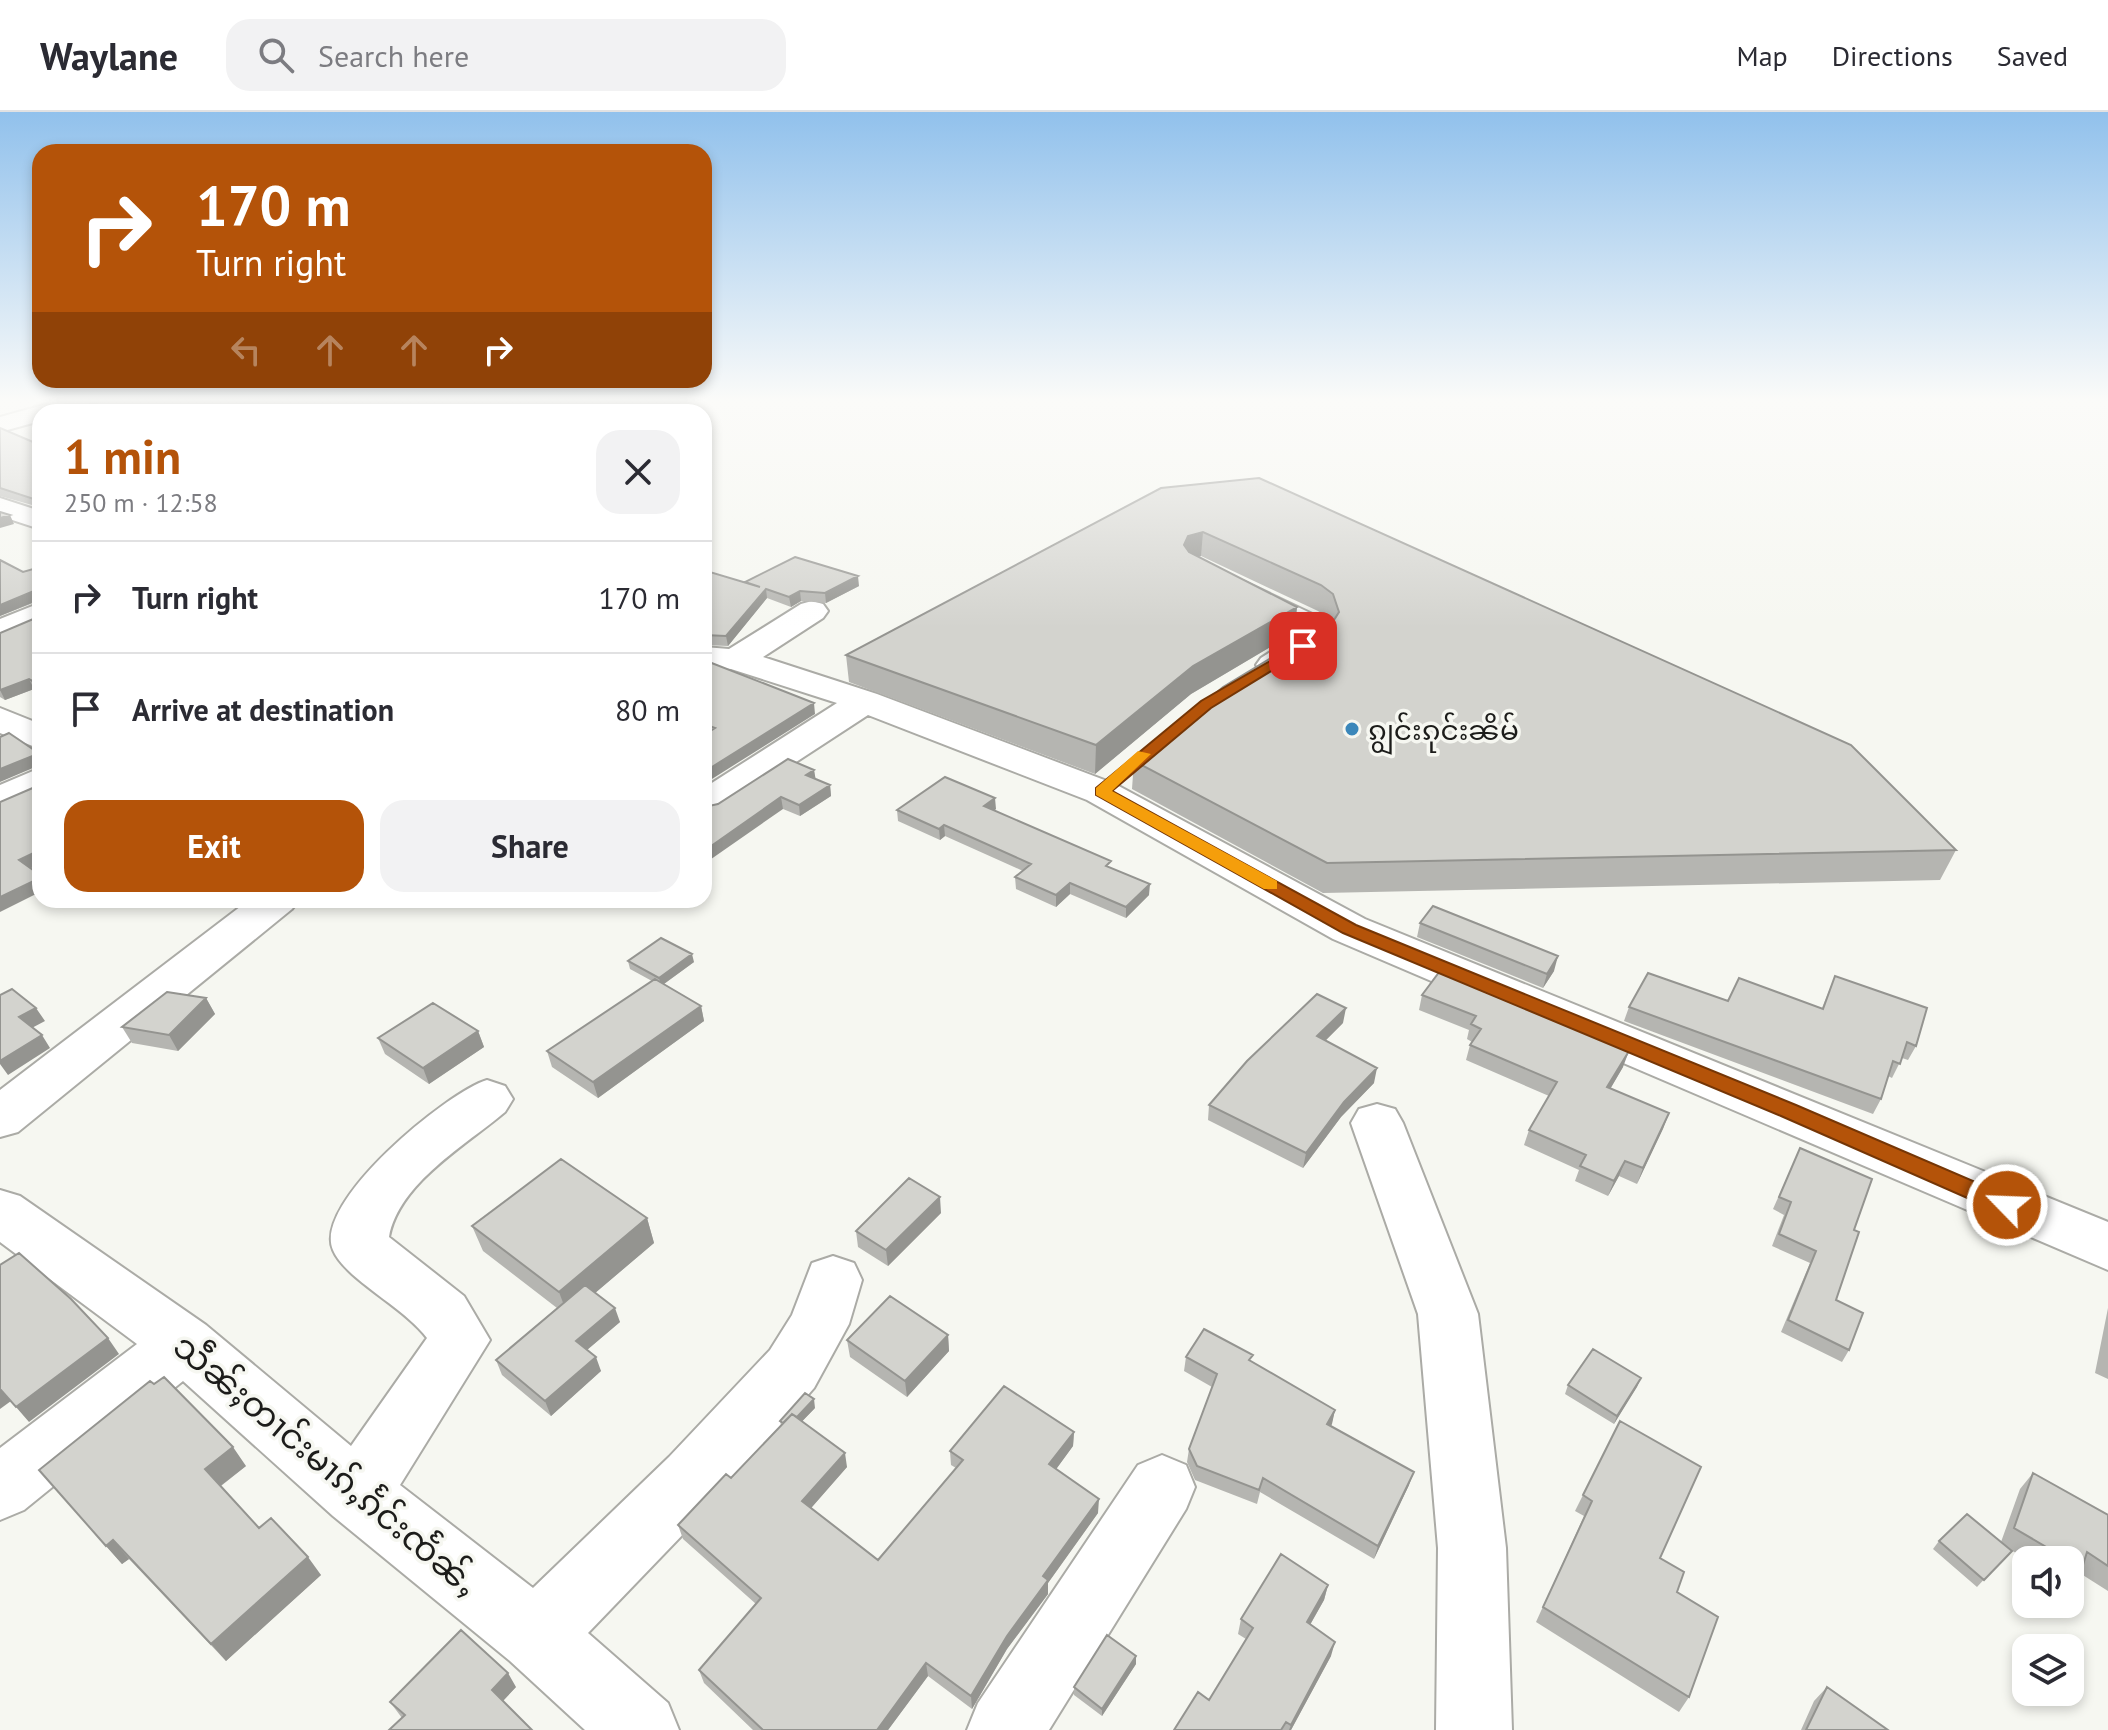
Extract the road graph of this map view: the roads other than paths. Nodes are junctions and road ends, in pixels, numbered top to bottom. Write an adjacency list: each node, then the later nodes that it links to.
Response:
1 (0, 506): 2 (street)
2 (32, 519)
3 (32, 525): 4 (street)
4 (0, 537)
5 (1213, 575): 10 (street)
6 (812, 611): 9 (street)
7 (32, 617): 8 (street)
8 (0, 631)
9 (719, 658): 11 (street)
10 (1247, 680)
11 (865, 701): 16 (street); 22 (street)
12 (0, 719): 13 (street)
13 (32, 734)
14 (32, 784): 15 (street)
15 (0, 800)
16 (712, 800)
17 (267, 908): 19 (street)
18 (487, 1099): 27 (street)
19 (0, 1118)
20 (1377, 1123): 31 (street)
21 (3, 1221): 24 (street, သဵၼ်ႈတၢင်းမၢၵ်ႇၵႅင်းၸႅၼ်ႇ)
22 (2108, 1247)
23 (833, 1280): 28 (street)
24 (184, 1344): 26 (street); 27 (street, သဵၼ်ႈတၢင်းမၢၵ်ႇၵႅင်းၸႅၼ်ႇ)
25 (1162, 1487): 30 (street)
26 (0, 1488)
27 (357, 1493): 28 (street, သဵၼ်ႈတၢင်းမၢၵ်ႇၵႅင်းၸႅၼ်ႇ)
28 (536, 1635): 29 (street, သဵၼ်ႈတၢင်းမၢၵ်ႇၵႅင်းၸႅၼ်ႇ)
29 (641, 1730)
30 (1005, 1730)
31 (1474, 1730)

